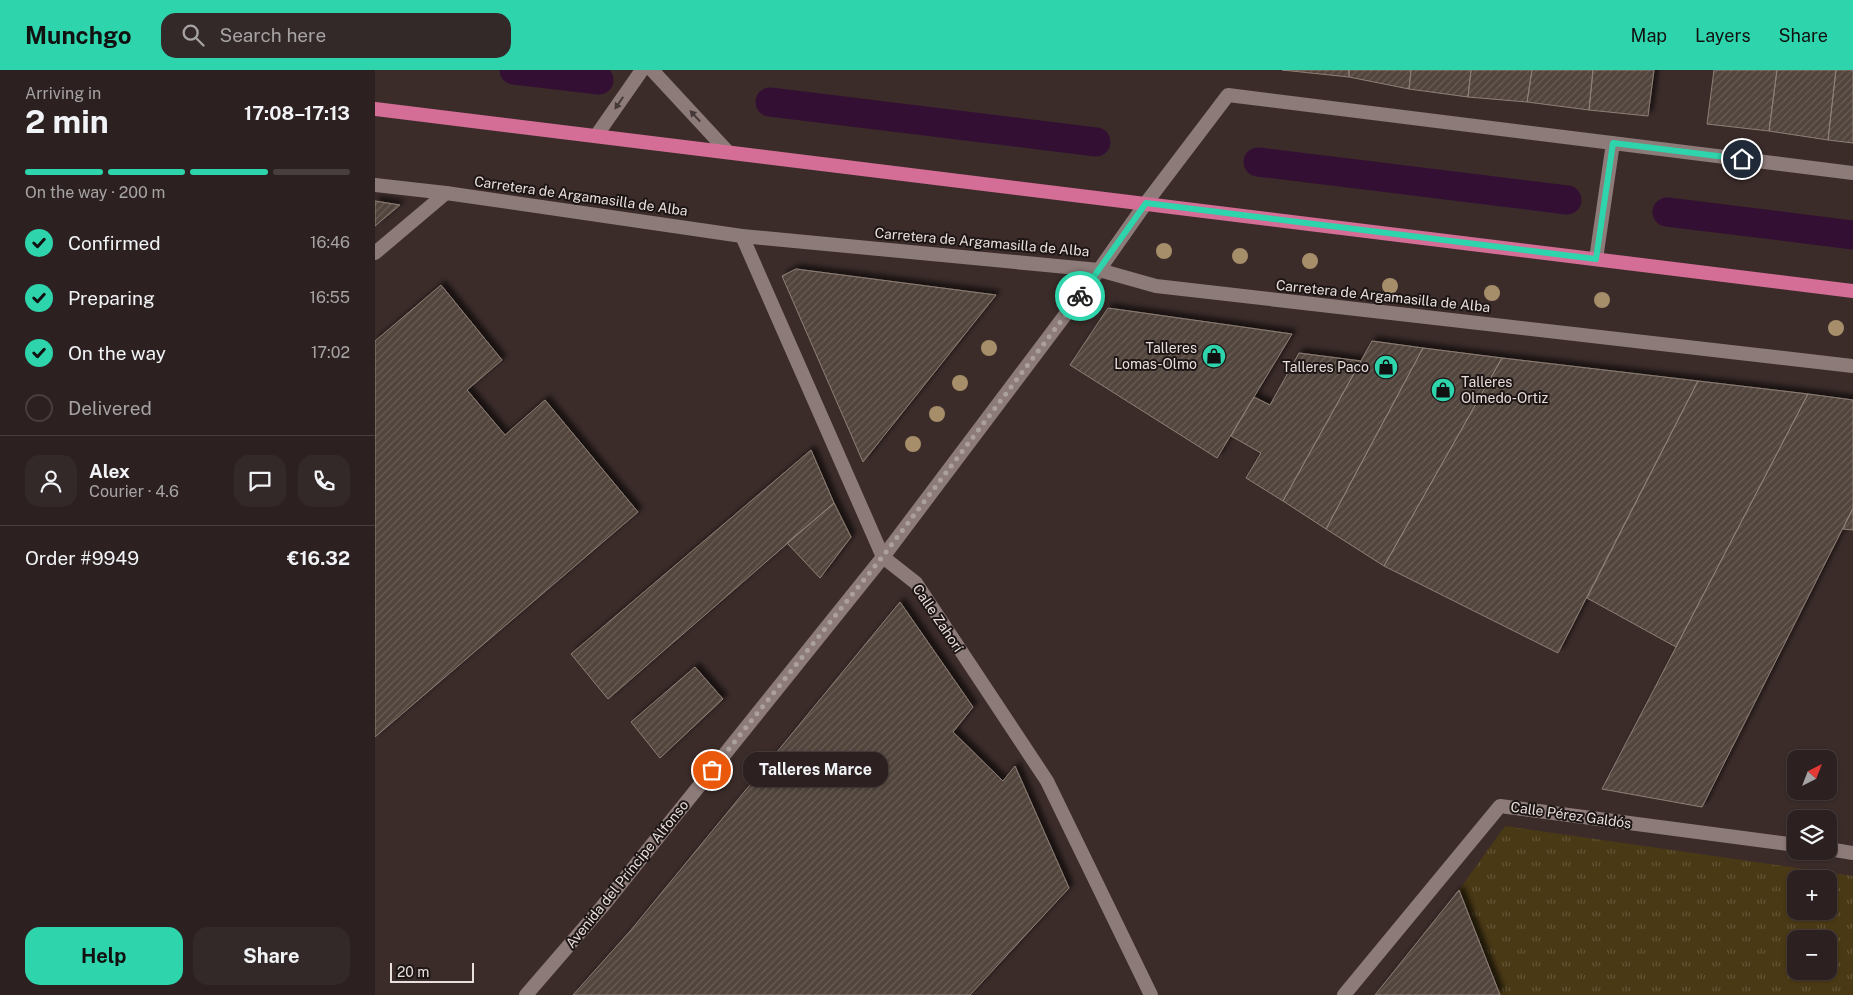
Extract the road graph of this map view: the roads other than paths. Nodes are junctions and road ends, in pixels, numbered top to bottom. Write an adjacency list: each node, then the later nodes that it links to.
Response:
1 (642, 70): 4 (street, one-way to 4)
2 (652, 70): 6 (street, one-way to 2)
3 (375, 109): 4 (highway)
4 (596, 136): 6 (highway)
5 (1613, 143): 7 (street); 10 (street, Avenida del Príncipe Alfonso); 13 (street)
6 (728, 152): 10 (highway)
7 (1853, 172)
8 (375, 185): 9 (street, Carretera de Argamasilla de Alba)
9 (446, 193): 11 (street, Carretera de Argamasilla de Alba); 12 (street)
10 (1146, 203): 13 (highway); 14 (street, Avenida del Príncipe Alfonso)
11 (742, 236): 14 (street, Carretera de Argamasilla de Alba); 17 (street, Calle Zahorí)
12 (375, 253)
13 (1596, 259): 15 (highway)
14 (1099, 270): 16 (street, Carretera de Argamasilla de Alba); 17 (street, Avenida del Príncipe Alfonso)
15 (1853, 291)
16 (1853, 366)
17 (883, 556): 21 (street, Avenida del Príncipe Alfonso); 22 (street, Calle Zahorí)
18 (1787, 844): 23 (street, Calle Pérez Galdós)
19 (1837, 850): 20 (street)
20 (1853, 852)
21 (526, 995)
22 (1151, 995)
23 (1344, 995)

